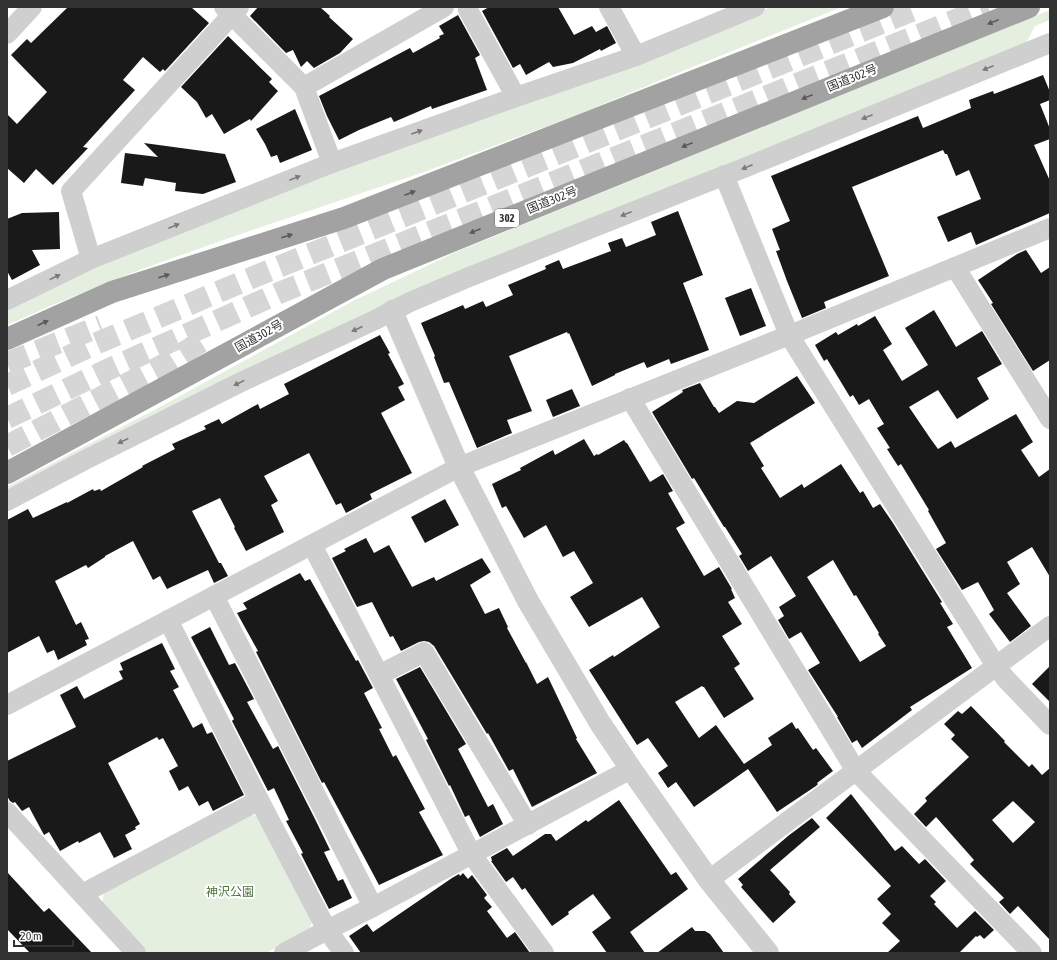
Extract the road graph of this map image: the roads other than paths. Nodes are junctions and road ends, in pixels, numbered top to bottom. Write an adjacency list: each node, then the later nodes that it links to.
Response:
1 (32, 7): 9 (street)
2 (444, 7): 12 (street)
3 (468, 7): 13 (street)
4 (609, 7): 11 (street)
5 (755, 7): 11 (street)
6 (883, 7): 22 (highway, one-way to 6)
7 (1029, 7): 26 (highway, 国道302号 / 302, one-way to 26)
8 (231, 10): 12 (street); 17 (street)
9 (7, 34)
10 (1050, 43): 15 (street, one-way to 15)
11 (636, 56): 13 (street)
12 (304, 87): 14 (street)
13 (516, 97): 14 (street, one-way to 13)
14 (332, 163): 17 (street, one-way to 14)
15 (724, 176): 20 (street, one-way to 20); 21 (street)
16 (1050, 228): 18 (street)
17 (91, 259): 19 (street, one-way to 17)
18 (955, 266): 21 (street); 24 (street)
19 (7, 300)
20 (392, 311): 25 (street); 27 (street, one-way to 27)
21 (789, 335): 23 (street); 32 (street)
22 (7, 339)
23 (630, 398): 25 (street); 37 (street)
24 (1050, 419)
25 (459, 467): 28 (street); 36 (street)
26 (7, 473)
27 (7, 502)
28 (312, 545): 29 (street); 33 (street)
29 (214, 596): 30 (street); 44 (street)
30 (168, 620): 34 (street); 38 (street)
31 (1050, 626): 32 (street)
32 (996, 666): 35 (street); 37 (street)
33 (379, 675): 40 (street); 41 (street)
34 (7, 705)
35 (1050, 725)
36 (631, 770): 40 (street); 42 (street)
37 (856, 771): 42 (street); 51 (street)
38 (259, 800): 43 (street); 45 (street)
39 (7, 812): 43 (street)
40 (528, 825): 41 (street)
41 (472, 855): 44 (street); 49 (street)
42 (709, 880): 50 (street)
43 (82, 894): 46 (street)
44 (374, 907): 45 (street)
45 (327, 930): 47 (street); 48 (street)
46 (136, 953)
47 (284, 953)
48 (344, 953)
49 (544, 953)
50 (768, 953)
51 (1032, 953)

